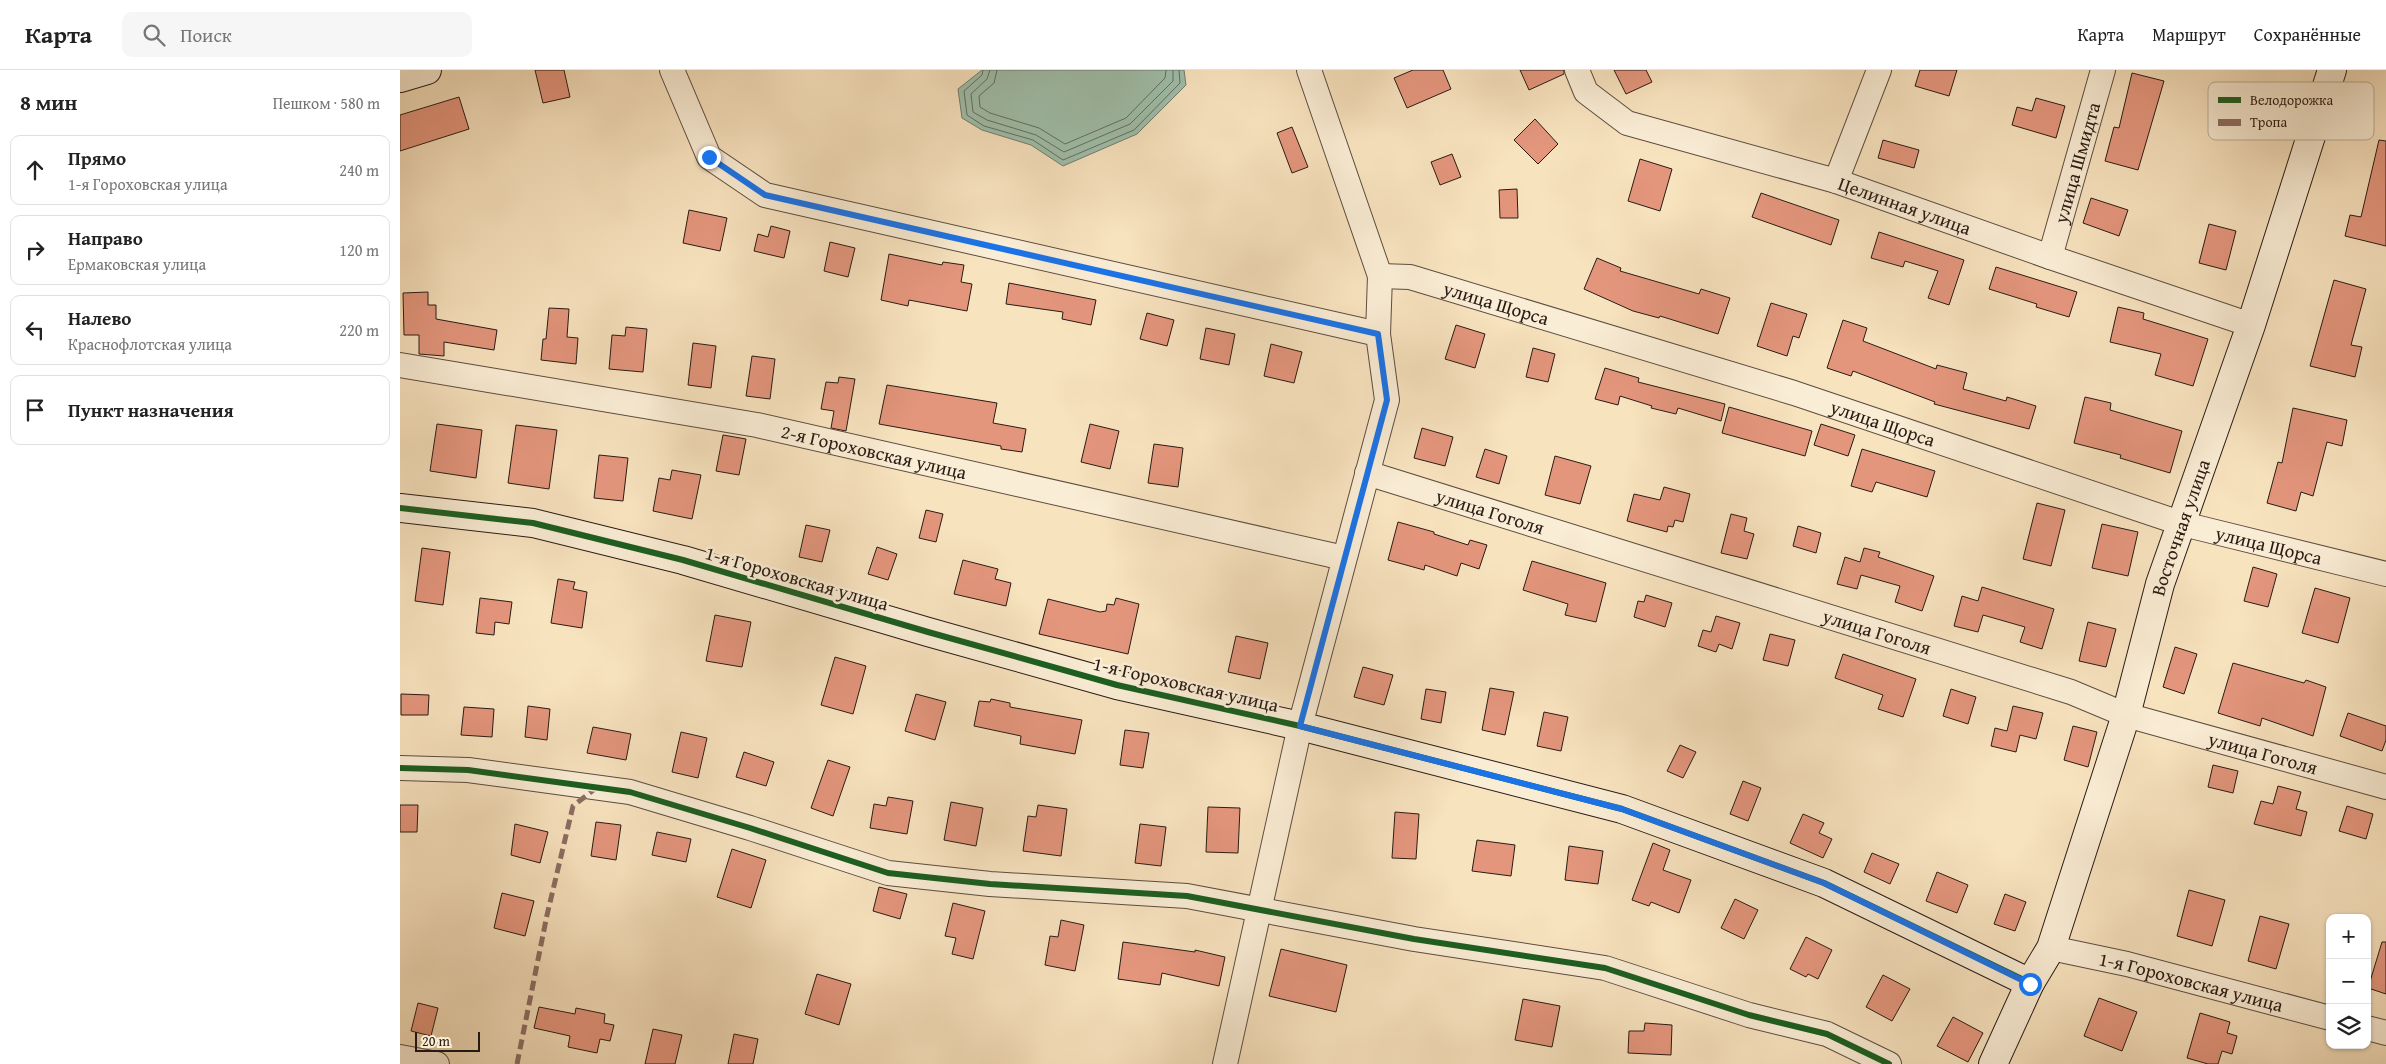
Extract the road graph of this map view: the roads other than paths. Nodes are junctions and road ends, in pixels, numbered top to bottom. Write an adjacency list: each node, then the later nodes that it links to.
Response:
1 (426, 70): 8 (street)
2 (672, 70): 15 (street)
3 (1309, 70): 13 (street)
4 (1577, 70): 11 (street, Целинная улица)
5 (1880, 70): 11 (street)
6 (2104, 70): 12 (street, улица Шмидта)
7 (2332, 70): 9 (street, Восточная улица)
8 (400, 78)
9 (2328, 82)
10 (2310, 140): 14 (street, Восточная улица)
11 (1836, 181): 12 (street, Целинная улица)
12 (2050, 257): 14 (street, Целинная улица)
13 (1380, 276): 15 (street); 19 (street, улица Щорса)
14 (2251, 325): 19 (street, Восточная улица)
15 (1378, 334): 17 (street)
16 (400, 365): 20 (street, 2-я Гороховская улица)
17 (1367, 473): 20 (street); 22 (street, улица Гоголя)
18 (400, 508): 23 (street, 1-я Гороховская улица)
19 (2182, 524): 21 (street, улица Щорса); 22 (street, Восточная улица)
20 (1344, 558): 23 (street)
21 (2386, 574)
22 (2126, 715): 25 (street, улица Гоголя); 27 (street, Восточная улица)
23 (1300, 726): 26 (street); 28 (street, 1-я Гороховская улица)
24 (400, 768): 26 (street)
25 (2386, 787)
26 (1260, 909): 34 (street); 35 (street)
27 (2051, 948): 28 (street, Восточная улица); 29 (street, 1-я Гороховская улица)
28 (2030, 984): 36 (street, Восточная улица)
29 (2326, 1017)
30 (2371, 1029): 31 (street)
31 (2386, 1033)
32 (400, 1057): 33 (street)
33 (437, 1064)
34 (1224, 1064)
35 (1889, 1064)
36 (1993, 1064)

